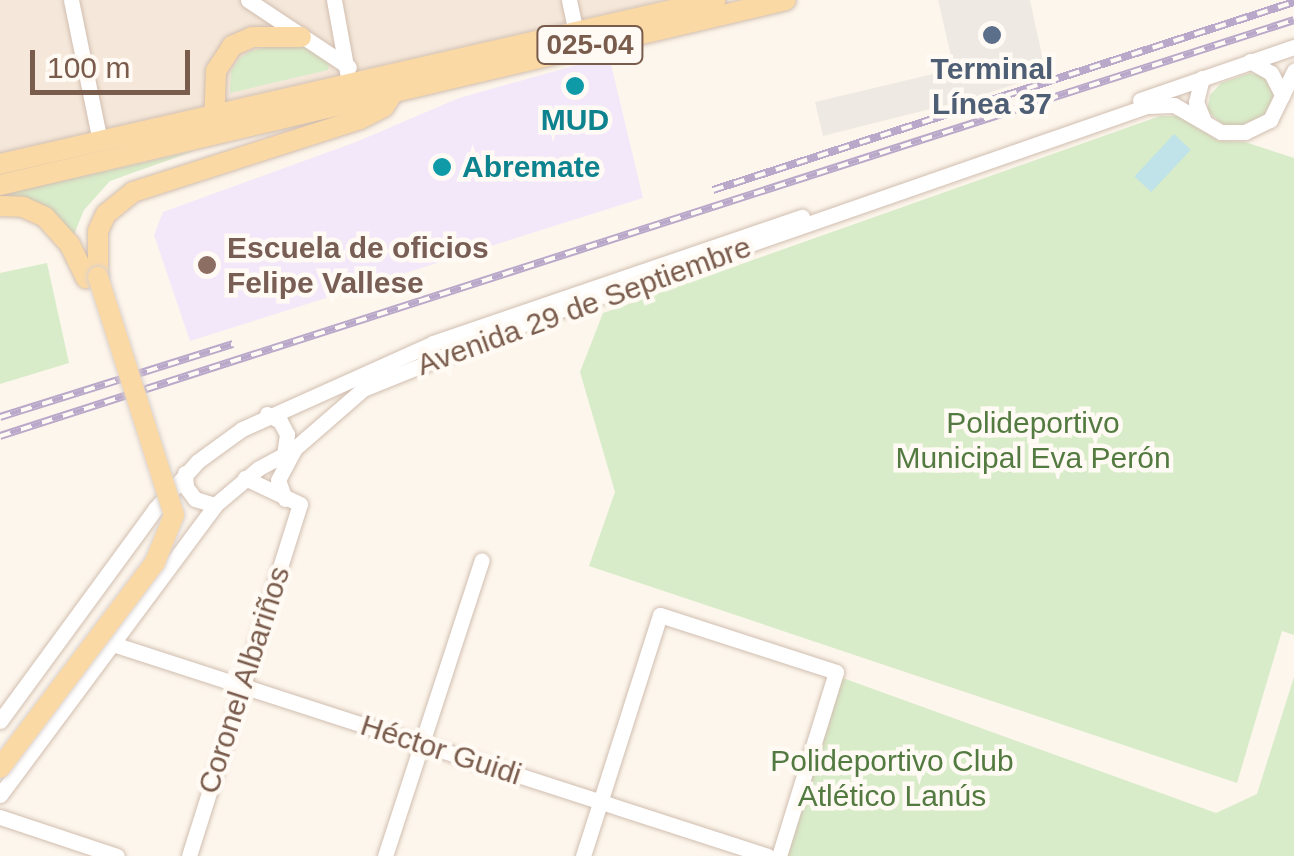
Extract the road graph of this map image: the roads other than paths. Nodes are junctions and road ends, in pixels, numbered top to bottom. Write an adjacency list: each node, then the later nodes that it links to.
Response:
1 (70, 0): 19 (street)
2 (248, 0): 8 (street)
3 (334, 0): 13 (street)
4 (568, 0): 7 (street)
5 (715, 0): 7 (main road, 025-04)
6 (786, 0): 14 (main road, 025-04)
7 (576, 32): 13 (main road, 025-04)
8 (300, 36): 13 (street); 16 (main road)
9 (1294, 46): 10 (street, Avenida 29 de Septiembre)
10 (1250, 60): 12 (street, Avenida 29 de Septiembre); 15 (street)
11 (1294, 71): 15 (street, Avenida 29 de Septiembre)
12 (1202, 78): 18 (street); 25 (street, Avenida 29 de Septiembre)
13 (350, 83): 14 (main road, 025-04); 16 (main road, 025-04); 17 (street)
14 (394, 91): 17 (main road)
15 (1282, 94): 18 (street, Avenida 29 de Septiembre)
16 (208, 124): 19 (main road, 025-04); 20 (main road); 22 (main road, 025-04)
17 (348, 124): 20 (main road)
18 (1206, 124): 26 (street, Avenida 29 de Septiembre)
19 (100, 141): 21 (main road, 025-04)
20 (204, 162): 24 (main road); 37 (main road, bridge)
21 (0, 164)
22 (0, 185)
23 (0, 206): 24 (main road)
24 (86, 278): 36 (main road)
25 (267, 414): 26 (street); 27 (street, Avenida 29 de Septiembre)
26 (289, 452): 28 (street, Avenida 29 de Septiembre); 29 (street, Coronel Albariños)
27 (185, 472): 30 (street); 34 (street, Avenida 29 de Septiembre)
28 (245, 478): 29 (street); 30 (street, Avenida 29 de Septiembre)
29 (293, 502): 33 (street, Coronel Albariños)
30 (215, 505): 32 (street, Avenida 29 de Septiembre)
31 (482, 560): 35 (street)
32 (113, 644): 33 (street, Héctor Guidi); 38 (street, Avenida 29 de Septiembre)
33 (242, 685): 35 (street, Héctor Guidi); 42 (street, Coronel Albariños)
34 (0, 721)
35 (422, 744): 39 (street, Héctor Guidi); 43 (street)
36 (0, 746)
37 (0, 768)
38 (0, 795)
39 (600, 802): 44 (street); 45 (street, Héctor Guidi); 46 (street)
40 (0, 818): 41 (street)
41 (117, 856)
42 (189, 856)
43 (385, 856)
44 (583, 856)
45 (768, 856)
46 (778, 856)

